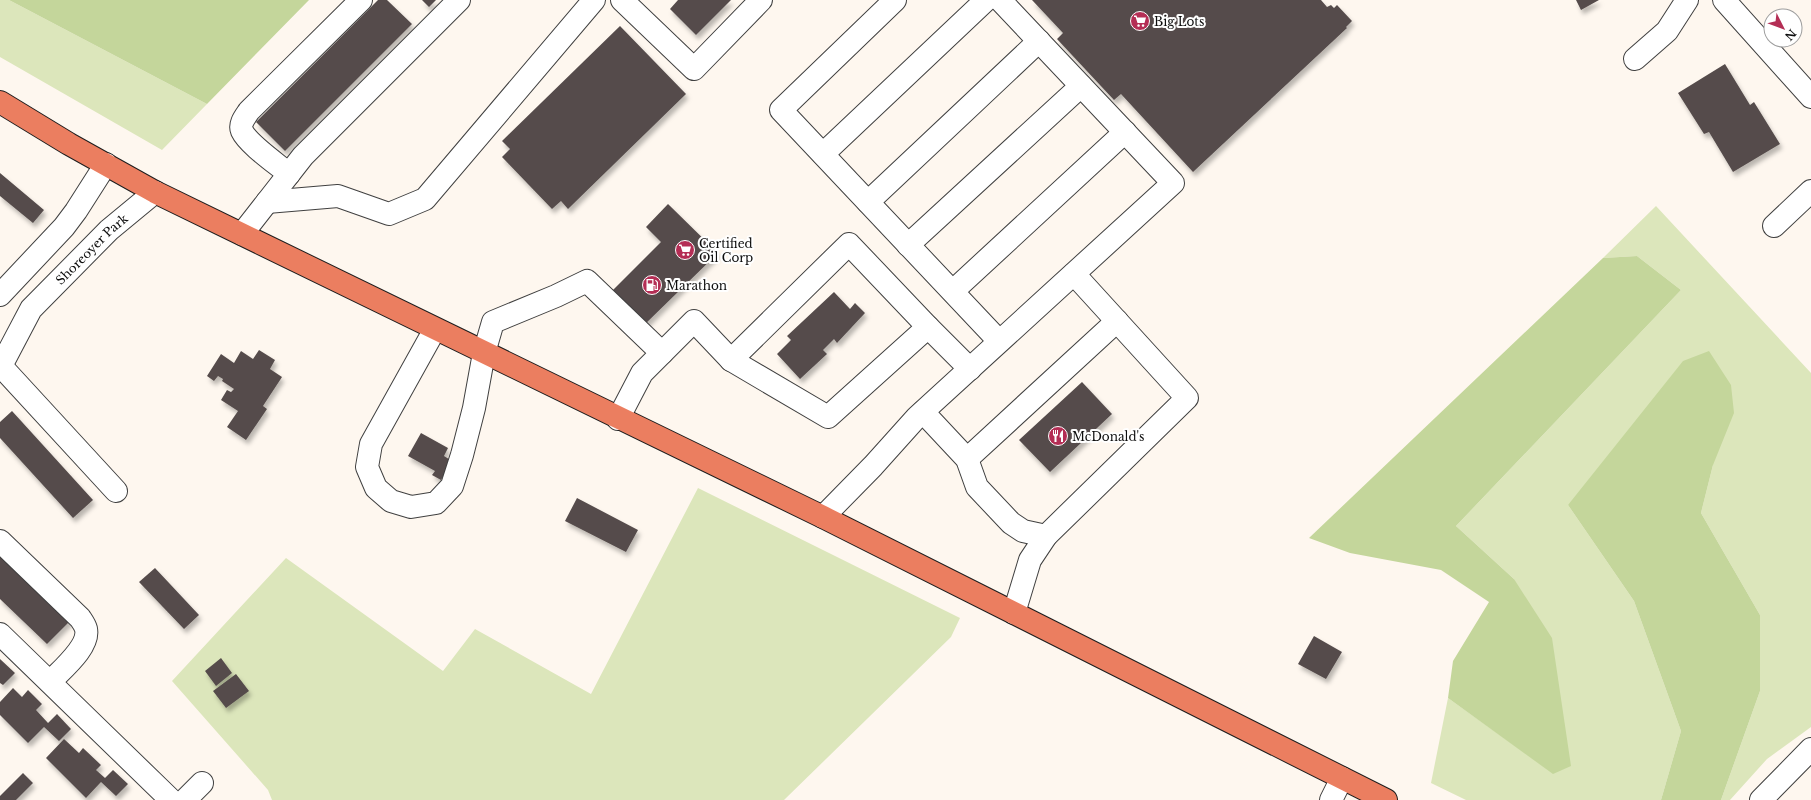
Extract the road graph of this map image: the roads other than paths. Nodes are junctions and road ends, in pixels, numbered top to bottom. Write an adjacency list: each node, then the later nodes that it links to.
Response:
1 (361, 0): 19 (street)
2 (459, 0): 19 (street)
3 (594, 0): 22 (street)
4 (761, 0): 10 (street)
5 (895, 0): 17 (street)
6 (986, 0): 17 (street)
7 (1000, 0): 11 (street)
8 (1687, 0): 12 (street)
9 (1724, 0): 14 (street)
10 (634, 4)
11 (1039, 41): 13 (street); 23 (street)
12 (1635, 59)
13 (1081, 86): 16 (street); 26 (street)
14 (1811, 97)
15 (0, 102): 18 (highway)
16 (1125, 132): 27 (street); 29 (street)
17 (823, 154): 23 (street)
18 (106, 164): 21 (highway); 28 (street)
19 (289, 174): 22 (street)
20 (1811, 191): 24 (street)
21 (155, 192): 25 (highway); 30 (street, Shoreoyer Park)
22 (267, 202): 25 (street)
23 (868, 202): 26 (street)
24 (1774, 226)
25 (242, 234): 33 (highway)
26 (908, 244): 29 (street)
27 (1074, 274): 31 (street); 34 (street)
28 (3, 286): 30 (street)
29 (953, 292): 34 (street)
30 (31, 309): 38 (street, Shoreoyer Park)
31 (1117, 321): 42 (street); 45 (street)
32 (928, 327): 37 (street); 37 (street); 39 (street)
33 (435, 329): 35 (highway); 35 (street)
34 (999, 341): 39 (street)
35 (484, 353): 36 (street); 41 (highway)
36 (662, 353): 37 (street); 41 (street)
37 (731, 360)
38 (0, 367): 43 (street)
39 (970, 369): 40 (street)
40 (923, 412): 42 (street); 44 (street)
41 (618, 419): 44 (highway)
42 (967, 459): 45 (street)
43 (116, 491)
44 (823, 517): 47 (highway)
45 (1046, 536): 47 (street)
46 (0, 541): 49 (street)
47 (1014, 613): 51 (highway)
48 (0, 634): 49 (street)
49 (50, 682): 53 (street)
50 (1811, 749): 57 (street)
51 (1342, 778): 55 (street); 56 (highway)
52 (202, 783): 54 (street)
53 (171, 800)
54 (185, 800)
55 (1331, 800)
56 (1386, 800)
57 (1761, 800)

